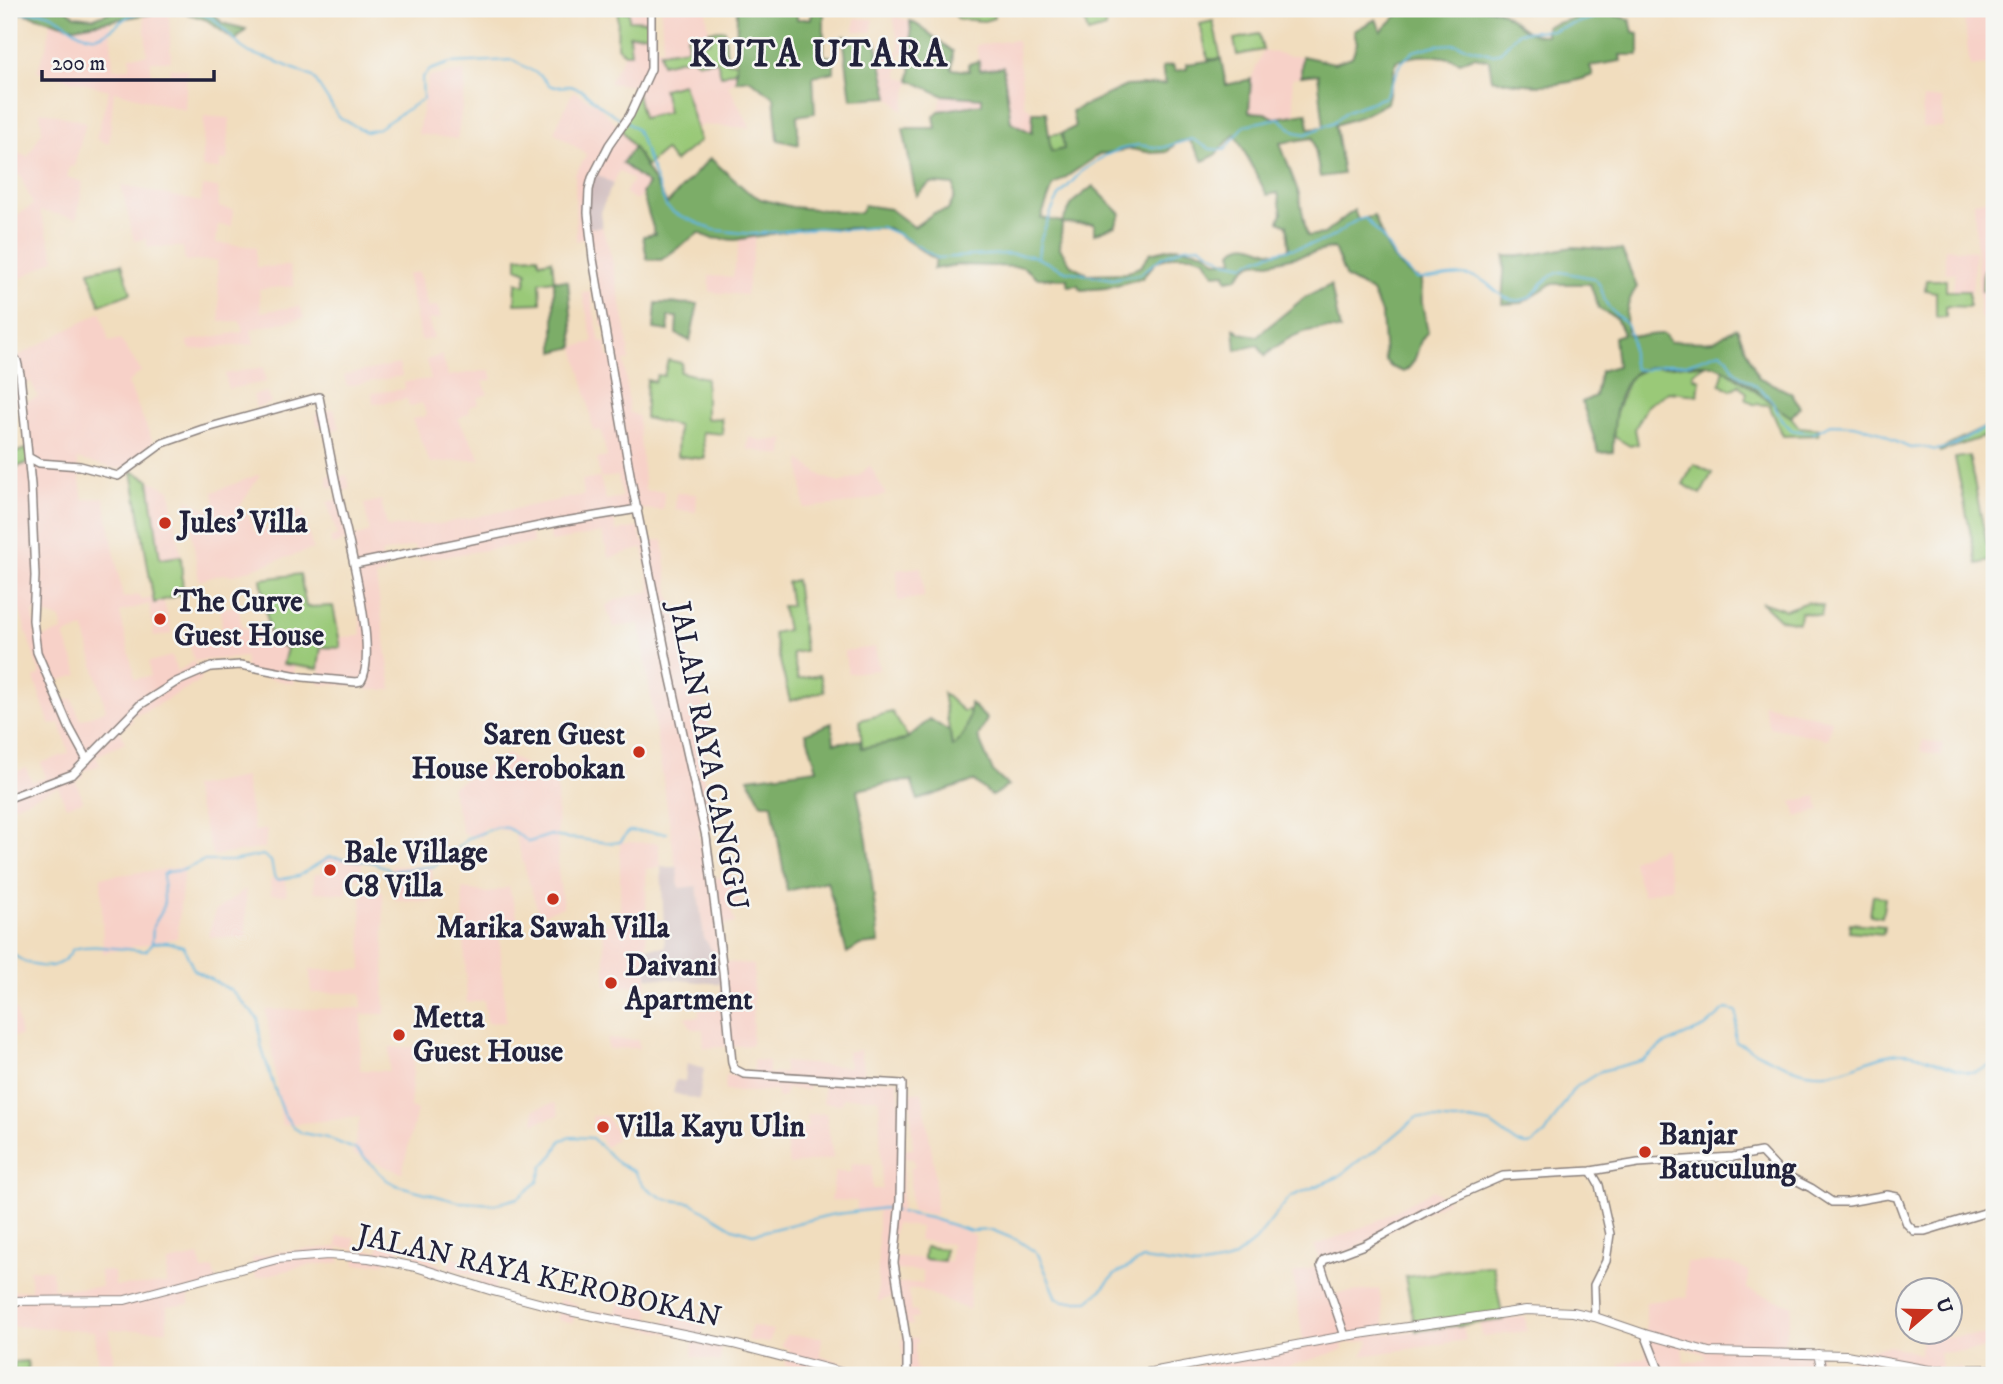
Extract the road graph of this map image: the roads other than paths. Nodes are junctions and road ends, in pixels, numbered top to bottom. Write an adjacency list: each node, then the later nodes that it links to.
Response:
1 (651, 9): 4 (street, JALAN RAYA CANGGU)
2 (9, 351): 3 (street)
3 (30, 458): 5 (street); 6 (street)
4 (638, 509): 5 (street); 19 (street, JALAN RAYA CANGGU)
5 (355, 564): 6 (street)
6 (87, 760): 7 (street)
7 (9, 798)
8 (1602, 1169): 9 (street); 10 (street); 11 (street)
9 (1591, 1171): 10 (street); 15 (street)
10 (1599, 1185): 13 (street)
11 (1994, 1210)
12 (9, 1301): 18 (main road, JALAN RAYA KEROBOKAN)
13 (1595, 1317): 14 (main road); 15 (main road)
14 (1645, 1335): 16 (main road); 21 (street)
15 (1345, 1336): 20 (main road)
16 (1818, 1354): 17 (main road); 22 (main road)
17 (1994, 1369)
18 (852, 1375)
19 (907, 1375)
20 (1135, 1375)
21 (1661, 1375)
22 (1823, 1375)

